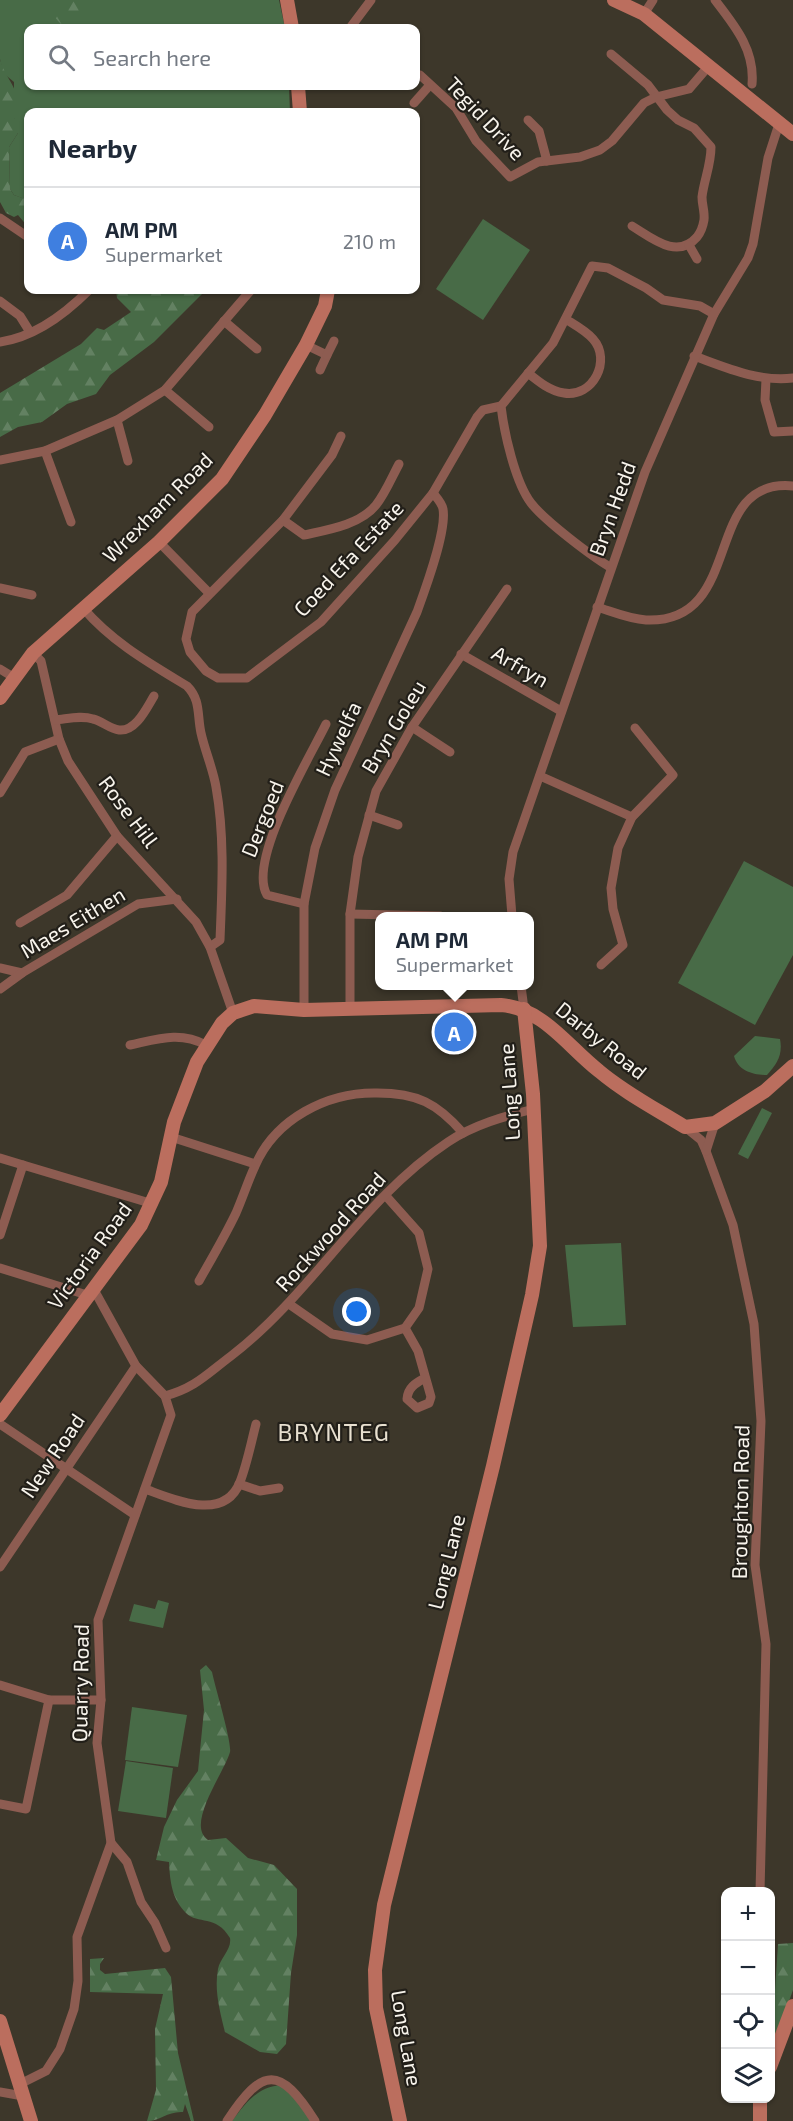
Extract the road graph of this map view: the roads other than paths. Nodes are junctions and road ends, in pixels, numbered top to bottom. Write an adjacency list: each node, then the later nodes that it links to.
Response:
1 (287, 0): 7 (street)
2 (370, 0): 8 (street)
3 (614, 0): 6 (street)
4 (653, 0): 6 (street)
5 (715, 0): 12 (street)
6 (644, 14): 10 (street)
7 (291, 24)
8 (353, 24)
9 (610, 54): 15 (street)
10 (707, 68): 15 (street, Tegid Drive); 19 (street)
11 (420, 75): 13 (street, Tegid Drive)
12 (752, 84)
13 (429, 86): 16 (street); 21 (street, Tegid Drive)
14 (298, 90): 17 (street)
15 (656, 97): 21 (street, Tegid Drive); 25 (street)
16 (414, 103)
17 (300, 108)
18 (528, 120): 21 (street)
19 (779, 124): 20 (street); 31 (street, Bryn Hedd)
20 (793, 134)
21 (548, 161)
22 (0, 218): 24 (street)
23 (632, 226): 25 (street)
24 (24, 234)
25 (689, 245): 26 (street)
26 (697, 259)
27 (85, 294): 34 (street)
28 (248, 294): 33 (street)
29 (327, 294): 37 (street, Wrexham Road)
30 (0, 301): 34 (street)
31 (714, 314): 32 (street); 40 (street, Bryn Hedd)
32 (567, 320): 42 (street); 42 (street)
33 (224, 321): 38 (street); 45 (street)
34 (30, 332): 36 (street)
35 (334, 341): 39 (street)
36 (0, 342)
37 (306, 345): 39 (street); 59 (street, Wrexham Road)
38 (257, 349)
39 (327, 355): 41 (street)
40 (694, 356): 44 (street); 60 (street, Bryn Hedd)
41 (320, 370)
42 (528, 373): 46 (street)
43 (793, 378): 44 (street)
44 (766, 379): 49 (street)
45 (165, 390): 47 (street); 48 (street)
46 (501, 406): 56 (street, Coed Efa Estate); 60 (street)
47 (117, 420): 51 (street); 53 (street)
48 (209, 427)
49 (793, 431)
50 (341, 436): 57 (street, Coed Efa Estate)
51 (45, 451): 52 (street); 58 (street)
52 (0, 460)
53 (128, 461)
54 (399, 464): 57 (street)
55 (793, 486): 66 (street)
56 (433, 493): 63 (street, Coed Efa Estate); 87 (street, Hywelfa)
57 (283, 520): 63 (street, Coed Efa Estate)
58 (71, 522)
59 (159, 542): 63 (street); 65 (street, Wrexham Road)
60 (610, 567): 66 (street, Bryn Hedd)
61 (0, 588): 64 (street)
62 (507, 588): 68 (street, Bryn Goleu)
63 (209, 593)
64 (32, 595)
65 (83, 608): 67 (street, Wrexham Road); 92 (street)
66 (597, 608): 73 (street, Bryn Hedd)
67 (33, 653): 70 (street, Wrexham Road); 74 (street, Rose Hill)
68 (460, 654): 73 (street, Arfryn); 76 (street, Bryn Goleu)
69 (0, 669): 70 (street)
70 (14, 677): 72 (street, Wrexham Road)
71 (154, 696): 74 (street)
72 (0, 698)
73 (561, 711): 80 (street, Bryn Hedd)
74 (55, 720): 78 (street, Rose Hill)
75 (326, 724): 87 (street, Dergoed)
76 (412, 727): 79 (street); 82 (street, Bryn Goleu)
77 (635, 728): 83 (street)
78 (59, 739): 81 (street); 85 (street, Rose Hill)
79 (450, 752)
80 (540, 776): 83 (street); 88 (street, Bryn Hedd)
81 (0, 793)
82 (369, 815): 84 (street); 89 (street, Bryn Goleu)
83 (632, 817): 93 (street)
84 (398, 825)
85 (117, 836): 86 (street, Rose Hill); 91 (street)
86 (177, 899): 92 (street, Rose Hill); 95 (street, Maes Eithen)
87 (304, 904): 98 (street, Hywelfa)
88 (512, 912)
89 (350, 914): 90 (street); 99 (street, Bryn Goleu)
90 (375, 915)
91 (20, 923)
92 (210, 947): 101 (street, Rose Hill)
93 (601, 965)
94 (0, 968): 95 (street, Maes Eithen)
95 (22, 974): 96 (street, Maes Eithen)
96 (0, 989)
97 (522, 990): 100 (street)
98 (304, 1010): 99 (street, Darby Road); 101 (street, Darby Road)
99 (350, 1010): 100 (street, Darby Road)
100 (524, 1010): 105 (street, Long Lane); 107 (street, Darby Road)
101 (233, 1013): 103 (street, Victoria Road)
102 (130, 1045): 103 (street)
103 (206, 1045): 109 (street, Victoria Road)
104 (793, 1066): 106 (street)
105 (534, 1109): 108 (street, Rockwood Road); 150 (street, Long Lane)
106 (715, 1123): 107 (street); 110 (street)
107 (685, 1127): 110 (street, Broughton Road)
108 (463, 1133): 112 (street); 114 (street, Rockwood Road)
109 (171, 1137): 112 (street); 115 (street, Victoria Road)
110 (706, 1151): 139 (street, Broughton Road)
111 (0, 1158): 113 (street)
112 (255, 1164): 118 (street)
113 (22, 1165): 115 (street); 116 (street)
114 (386, 1196): 120 (street, Rockwood Road); 121 (street)
115 (153, 1204): 119 (street, Victoria Road)
116 (0, 1235)
117 (0, 1268): 119 (street)
118 (199, 1281)
119 (90, 1292): 122 (street); 125 (street, Victoria Road)
120 (289, 1304): 121 (street); 124 (street, Rockwood Road)
121 (405, 1328): 123 (street)
122 (136, 1366): 124 (street); 128 (street, New Road)
123 (425, 1378)
124 (165, 1396): 131 (street, Quarry Road)
125 (0, 1415)
126 (0, 1424): 128 (street)
127 (256, 1424): 129 (street)
128 (66, 1468): 132 (street); 133 (street, New Road)
129 (239, 1484): 130 (street); 131 (street)
130 (279, 1488)
131 (145, 1489): 132 (street, Quarry Road)
132 (135, 1515): 136 (street, Quarry Road)
133 (0, 1567)
134 (0, 1685): 135 (street)
135 (49, 1700): 136 (street); 137 (street)
136 (100, 1700): 138 (street, Quarry Road)
137 (0, 1804)
138 (111, 1844): 140 (street); 144 (street, Quarry Road)
139 (760, 1887)
140 (166, 1948)
141 (793, 2006): 143 (street)
142 (0, 2022): 144 (street)
143 (775, 2056)
144 (21, 2090): 145 (street); 147 (street)
145 (0, 2092)
146 (760, 2103): 151 (street)
147 (31, 2121)
148 (226, 2121): 149 (street)
149 (315, 2121)
150 (400, 2121)
151 (760, 2121)

